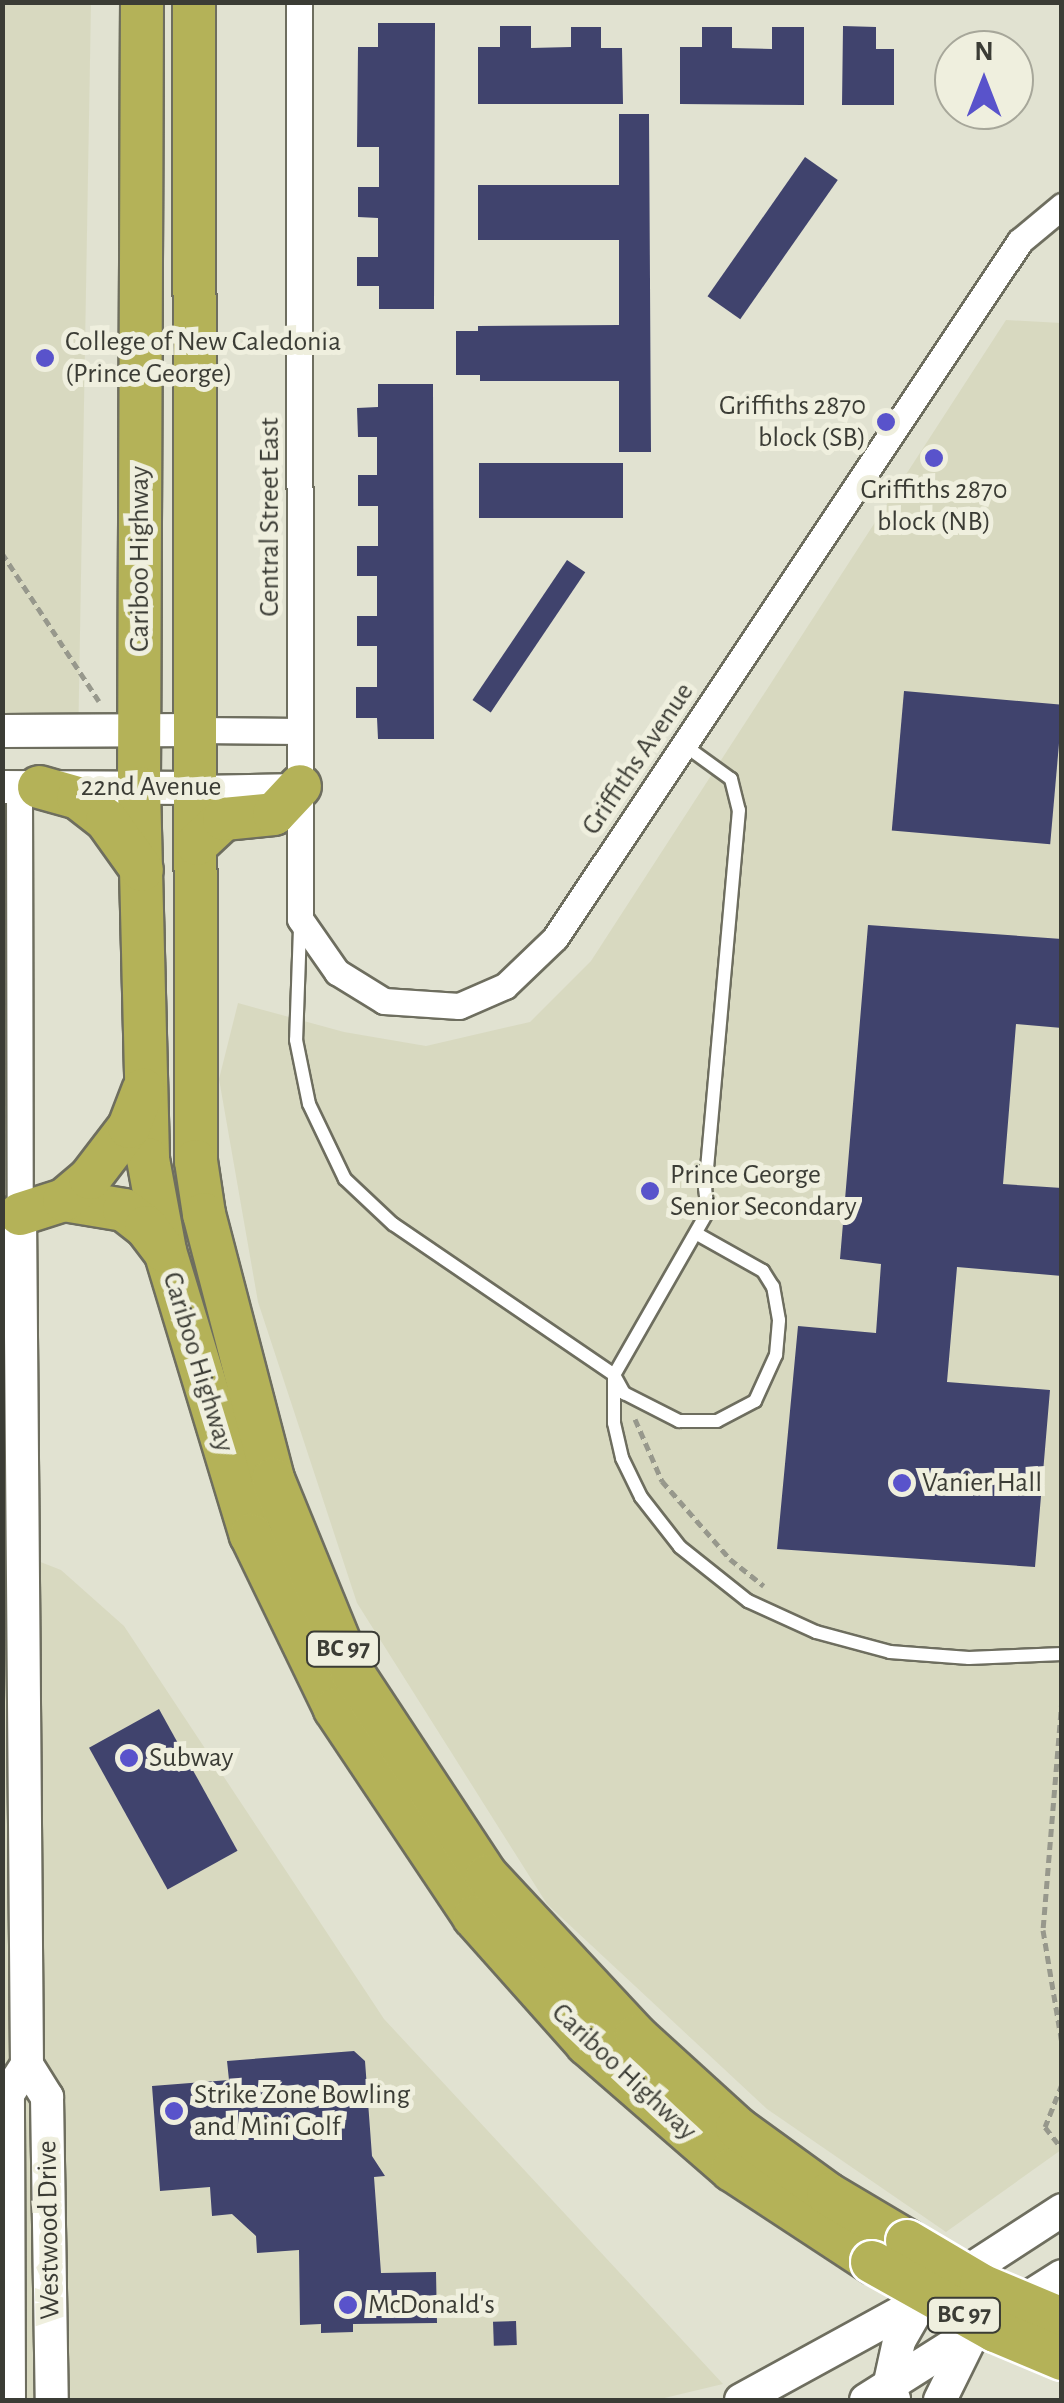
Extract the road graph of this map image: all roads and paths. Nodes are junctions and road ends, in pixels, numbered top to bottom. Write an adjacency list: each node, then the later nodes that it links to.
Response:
1 (142, 2): 6 (highway, Cariboo Highway / BC 97)
2 (194, 2): 7 (highway, Cariboo Highway / BC 97)
3 (299, 2): 8 (street, Central Street East)
4 (1062, 206): 10 (street, Griffiths Avenue)
5 (2, 553): 6 (path)
6 (140, 730): 7 (street, 22nd Avenue); 9 (street, 22nd Avenue); 13 (highway, Cariboo Highway / BC 97)
7 (198, 730): 8 (street, 22nd Avenue); 14 (highway, Cariboo Highway / BC 97)
8 (300, 731): 11 (street)
9 (2, 732)
10 (684, 745): 17 (street, Griffiths Avenue); 21 (lane)
11 (300, 786): 14 (street, 22nd Avenue); 15 (highway); 17 (street)
12 (20, 788): 13 (street, 22nd Avenue); 16 (highway); 20 (street, Westwood Drive)
13 (139, 788): 14 (street, 22nd Avenue); 16 (highway, Cariboo Highway / BC 97)
14 (198, 788): 15 (highway, Cariboo Highway / BC 97)
15 (197, 844): 33 (highway, Cariboo Highway / BC 97)
16 (142, 870): 18 (highway, Cariboo Highway / BC 97)
17 (300, 919): 23 (lane)
18 (146, 1081): 19 (highway); 22 (highway, Cariboo Highway / BC 97)
19 (64, 1200): 20 (highway); 22 (highway)
20 (20, 1214): 29 (street, Westwood Drive)
21 (697, 1234): 23 (lane); 24 (lane)
22 (165, 1252): 33 (highway, Cariboo Highway / BC 97)
23 (614, 1375): 24 (lane); 26 (lane)
24 (624, 1393): 25 (path)
25 (772, 1592)
26 (1062, 1654)
27 (1062, 1699): 28 (path)
28 (1062, 2043)
29 (23, 2061): 40 (street, Westwood Drive); 41 (street, Westwood Drive)
30 (1062, 2084): 31 (path)
31 (1062, 2150)
32 (1062, 2210): 35 (street)
33 (889, 2252): 36 (highway, Cariboo Highway / BC 97, bridge); 38 (highway, Cariboo Highway / BC 97, bridge)
34 (1062, 2276): 37 (street)
35 (922, 2301): 39 (street); 42 (street)
36 (1062, 2319)
37 (973, 2332): 39 (street); 43 (street)
38 (1062, 2359)
39 (884, 2396)
40 (9, 2400)
41 (52, 2400)
42 (741, 2400)
43 (940, 2400)

